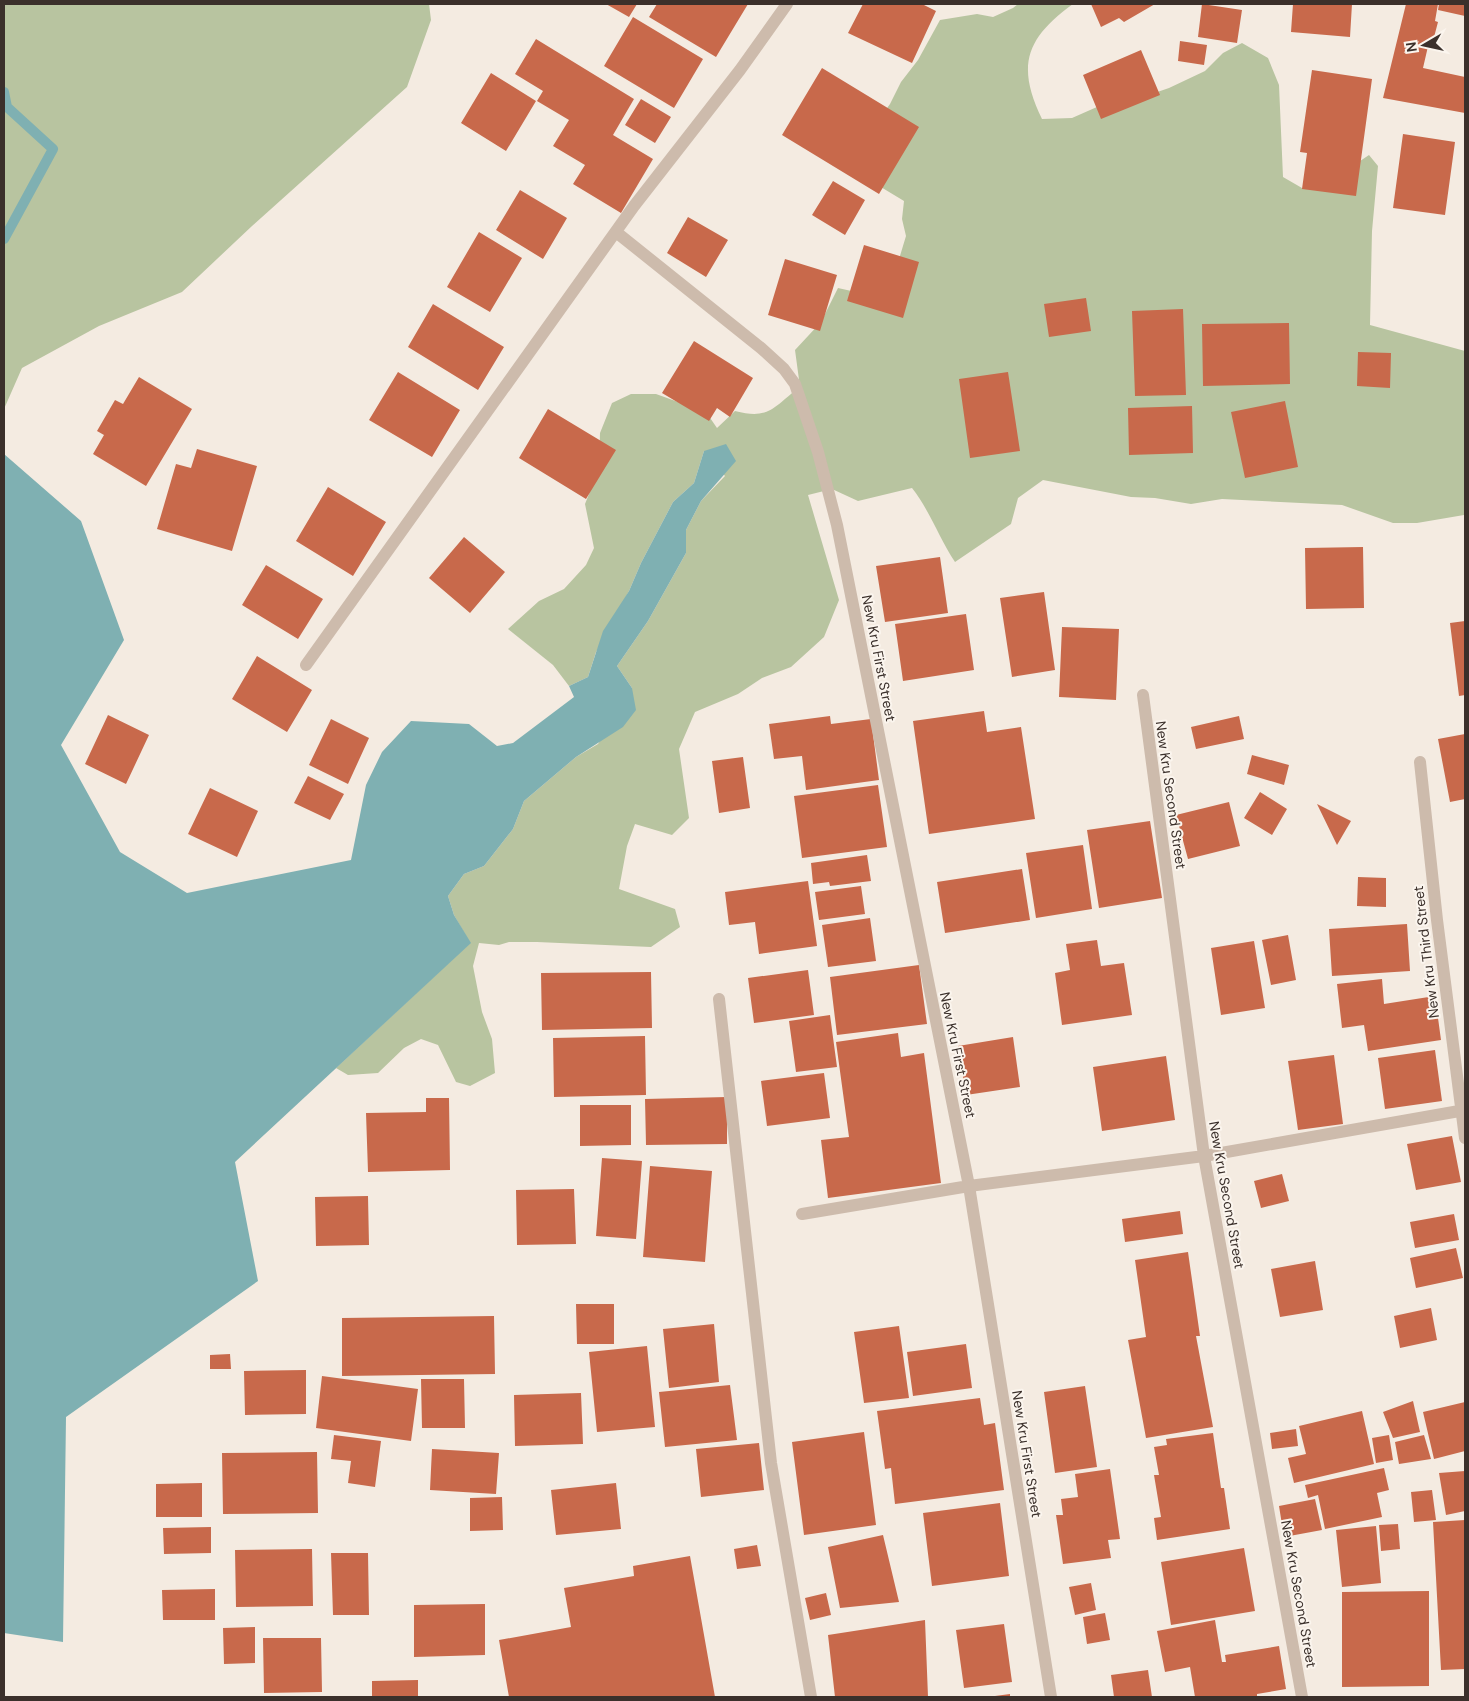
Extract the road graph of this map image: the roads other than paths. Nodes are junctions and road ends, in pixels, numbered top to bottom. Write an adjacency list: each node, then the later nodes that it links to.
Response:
1 (787, 4): 2 (street)
2 (616, 232): 3 (street); 10 (street, New Kru First Street)
3 (306, 665)
4 (1143, 696): 9 (street, New Kru Second Street)
5 (1420, 762): 7 (street, New Kru Third Street)
6 (719, 999): 12 (street)
7 (1463, 1110): 8 (street, New Kru Third Street); 9 (street)
8 (1465, 1138)
9 (1204, 1156): 10 (street); 14 (street, New Kru Second Street)
10 (969, 1186): 11 (street); 13 (street, New Kru First Street)
11 (802, 1214)
12 (810, 1697)
13 (1051, 1697)
14 (1302, 1697)

